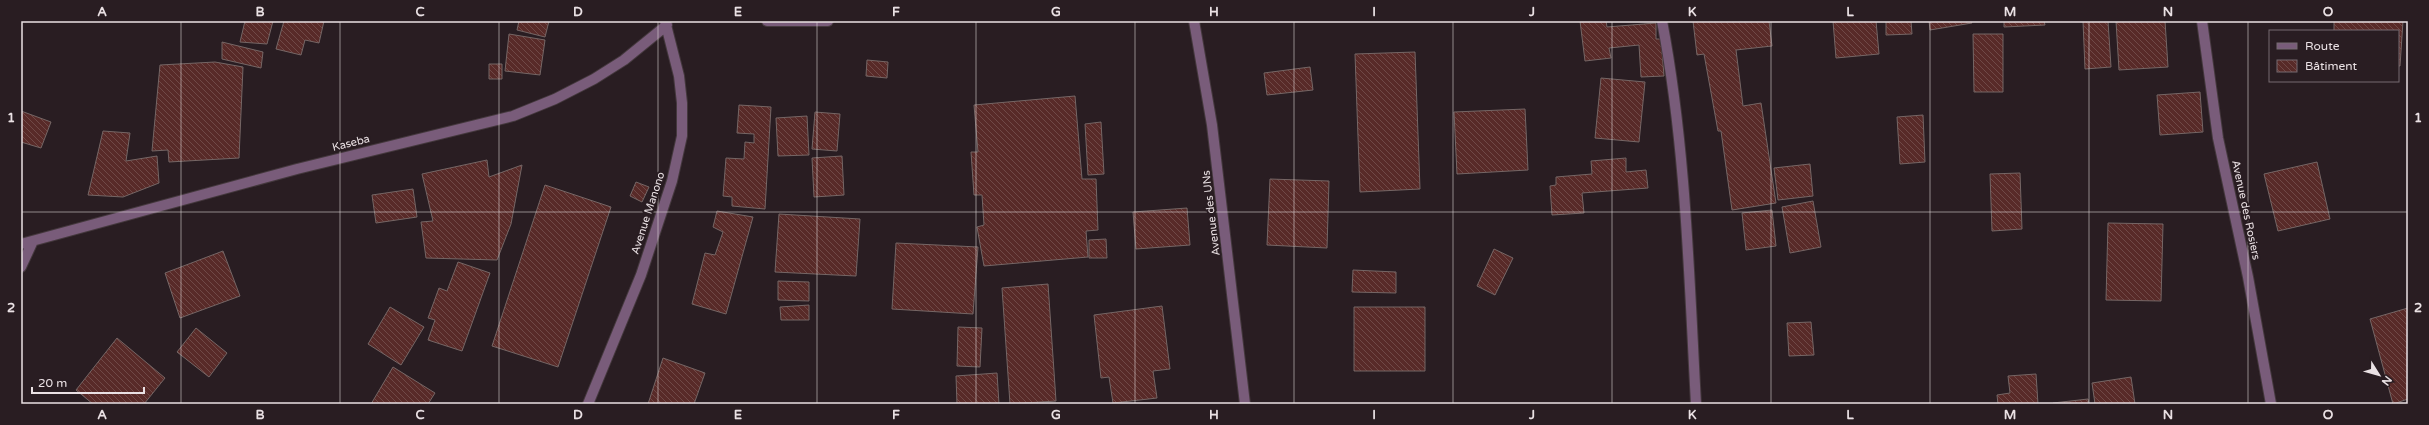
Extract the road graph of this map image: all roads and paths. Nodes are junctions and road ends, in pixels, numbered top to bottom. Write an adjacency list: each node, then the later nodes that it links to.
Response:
1 (768, 21): 2 (street)
2 (828, 21)
3 (1194, 21): 11 (street, Avenue des UNs)
4 (1662, 21): 12 (street)
5 (2202, 21): 13 (street, Avenue des Rosiers)
6 (666, 23): 7 (street, Kaseba); 10 (street, Avenue Manono)
7 (33, 241): 8 (street, Kaseba); 9 (street)
8 (21, 244)
9 (21, 267)
10 (588, 404)
11 (1245, 404)
12 (1696, 404)
13 (2271, 404)

